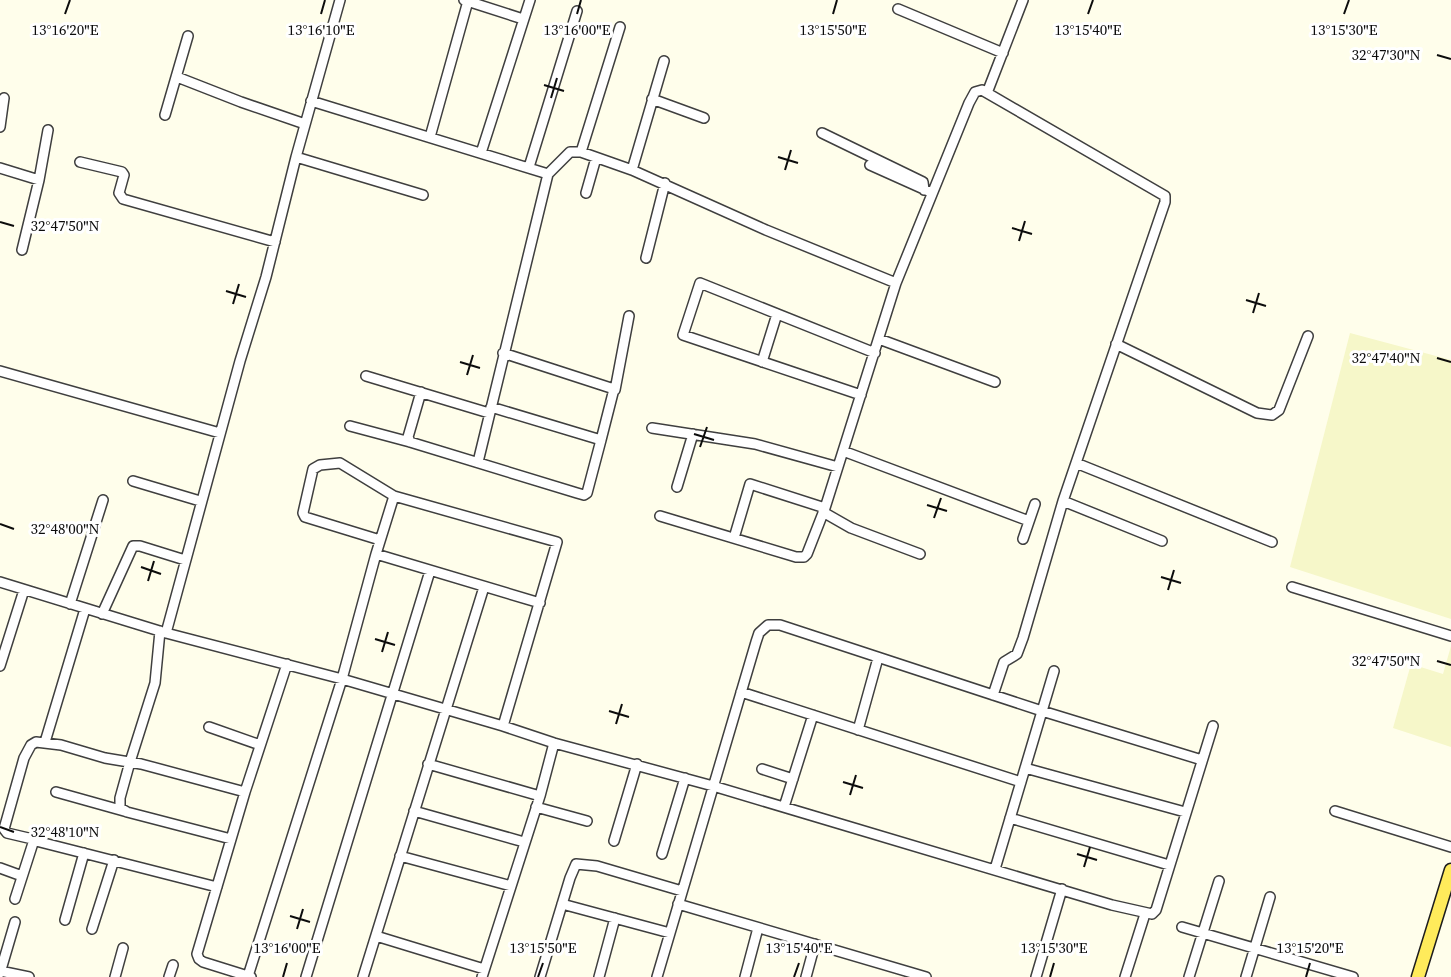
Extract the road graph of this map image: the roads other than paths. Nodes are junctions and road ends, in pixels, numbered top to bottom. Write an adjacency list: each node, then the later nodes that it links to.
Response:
1 (340, 0): 17 (street)
2 (530, 0): 8 (street)
3 (1011, 0): 5 (street)
4 (466, 1): 8 (street); 24 (street)
5 (1022, 2): 11 (street)
6 (898, 9): 11 (street)
7 (577, 11): 31 (street)
8 (523, 19): 26 (street)
9 (620, 27): 25 (street)
10 (188, 36): 13 (street)
11 (1003, 53): 14 (street)
12 (664, 61): 16 (street)
13 (177, 77): 18 (street); 20 (street)
14 (987, 93): 37 (street); 48 (street)
15 (4, 98): 21 (street)
16 (652, 99): 19 (street); 33 (street)
17 (311, 101): 20 (street); 24 (street)
18 (165, 115)
19 (704, 118)
20 (304, 124): 27 (street)
21 (0, 127)
22 (48, 130): 35 (street)
23 (822, 133): 37 (street)
24 (430, 137): 26 (street)
25 (581, 152): 28 (street); 34 (street)
26 (481, 153): 31 (street)
27 (296, 157): 39 (street); 40 (street)
28 (596, 158): 33 (street); 38 (street)
29 (80, 162): 40 (street)
30 (870, 165): 37 (street)
31 (529, 167): 34 (street)
32 (0, 168): 35 (street)
33 (632, 170): 36 (street)
34 (548, 174): 49 (street)
35 (39, 180): 41 (street)
36 (665, 183): 42 (street); 43 (street)
37 (928, 192): 43 (street)
38 (586, 193)
39 (423, 195)
40 (275, 242): 61 (street)
41 (22, 250)
42 (646, 258)
43 (896, 283): 47 (street)
44 (777, 314): 50 (street); 51 (street); 51 (street)
45 (629, 316): 55 (street)
46 (1308, 336): 48 (street)
47 (879, 339): 50 (street); 54 (street)
48 (1116, 344): 67 (street)
49 (503, 353): 55 (street); 58 (street)
50 (875, 353): 57 (street)
51 (762, 362): 57 (street)
52 (0, 371): 61 (street)
53 (366, 376): 56 (street)
54 (995, 382)
55 (615, 390): 63 (street)
56 (421, 392): 58 (street); 64 (street)
57 (861, 395): 65 (street)
58 (490, 410): 63 (street); 66 (street)
59 (350, 426): 64 (street)
60 (652, 428): 62 (street)
61 (220, 433): 73 (street)
62 (693, 434): 68 (street); 70 (street)
63 (601, 440): 66 (street)
64 (410, 442): 66 (street)
65 (843, 451): 68 (street); 78 (street)
66 (478, 462)
67 (1076, 463): 74 (street); 83 (street)
68 (838, 467): 76 (street)
69 (133, 481): 73 (street)
70 (677, 487)
71 (394, 496): 81 (street); 81 (street); 92 (street)
72 (103, 500): 93 (street)
73 (200, 501): 86 (street)
74 (1063, 501): 82 (street); 105 (street)
75 (1035, 504): 78 (street)
76 (824, 510): 79 (street); 79 (street); 85 (street)
77 (660, 516): 79 (street)
78 (1029, 521): 80 (street)
79 (734, 538)
80 (1023, 539)
81 (380, 540): 84 (street)
82 (1162, 541)
83 (1272, 543)
84 (376, 554): 87 (street); 102 (street)
85 (920, 554)
86 (185, 560): 95 (street); 96 (street)
87 (430, 571): 89 (street); 104 (street)
88 (0, 582): 91 (street)
89 (484, 587): 92 (street); 106 (street)
90 (1292, 588): 97 (street)
91 (24, 590): 93 (street); 100 (street)
92 (540, 603): 109 (street)
93 (70, 604): 94 (street)
94 (85, 609): 95 (street); 113 (street)
95 (102, 614): 96 (street)
96 (163, 632): 99 (street); 117 (street)
97 (1451, 636)
98 (879, 658): 103 (street); 105 (street); 112 (street)
99 (287, 664): 102 (street); 115 (street)
100 (0, 666)
101 (1054, 671): 107 (street)
102 (342, 679): 104 (street); 177 (street)
103 (741, 692): 108 (street); 125 (street)
104 (393, 694): 106 (street); 181 (street)
105 (993, 695): 107 (street)
106 (447, 711): 109 (street); 118 (street)
107 (1042, 711): 116 (street); 120 (street)
108 (813, 715): 112 (street); 123 (street)
109 (503, 726): 114 (street)
110 (1213, 726): 116 (street)
111 (209, 727): 115 (street)
112 (858, 730): 124 (street)
113 (45, 742): 117 (street); 138 (street)
114 (554, 743): 119 (street); 128 (street)
115 (261, 745): 127 (street)
116 (1202, 759): 134 (street)
117 (130, 762): 127 (street); 131 (street)
118 (428, 764): 128 (street); 132 (street)
119 (637, 764): 122 (street); 139 (street)
120 (1025, 768): 124 (street); 134 (street)
121 (762, 770): 123 (street)
122 (685, 778): 125 (street); 143 (street)
123 (793, 778): 130 (street)
124 (1021, 782): 135 (street)
125 (713, 786): 130 (street); 155 (street)
126 (56, 792): 131 (street)
127 (245, 792): 137 (street)
128 (540, 796): 129 (street)
129 (536, 807): 136 (street); 140 (street)
130 (784, 807): 148 (street)
131 (124, 811): 137 (street)
132 (414, 811): 140 (street); 144 (street)
133 (1335, 811): 141 (street)
134 (1185, 812): 146 (street)
135 (1010, 818): 146 (street); 148 (street)
136 (587, 821)
137 (231, 840): 153 (street)
138 (41, 841): 142 (street); 150 (street)
139 (614, 841)
140 (524, 842): 152 (street)
141 (1451, 847)
142 (84, 853): 145 (street); 163 (street)
143 (662, 855)
144 (400, 856): 152 (street); 170 (street)
145 (114, 860): 153 (street); 167 (street)
146 (1168, 865): 161 (street)
147 (0, 868): 150 (street)
148 (995, 869): 154 (street)
149 (1451, 870): 157 (main road)
150 (22, 876): 158 (street)
151 (1219, 881): 169 (street)
152 (511, 886): 176 (street)
153 (217, 887): 177 (street)
154 (1062, 889): 161 (street); 189 (street)
155 (682, 891): 159 (street); 160 (street)
156 (1270, 897): 173 (street)
157 (1447, 897): 194 (main road)
158 (15, 899)
159 (562, 904): 162 (street); 183 (street)
160 (678, 904): 166 (street); 168 (street)
161 (1146, 914): 190 (street)
162 (615, 918): 168 (street); 184 (street)
163 (65, 920)
164 (15, 922): 175 (street)
165 (1182, 927): 169 (street)
166 (758, 928): 171 (street); 186 (street)
167 (92, 929)
168 (670, 933): 185 (street)
169 (1203, 933): 173 (street); 191 (street)
170 (376, 936): 176 (street); 182 (street)
171 (815, 944): 187 (street); 188 (street)
172 (123, 948): 179 (street)
173 (1254, 948): 192 (street); 193 (street)
174 (173, 965): 180 (street)
175 (0, 972): 178 (street)
176 (483, 973)
177 (250, 976)
178 (29, 977)
179 (115, 977)
180 (170, 977)
181 (306, 977)
182 (363, 977)
183 (540, 977)
184 (599, 977)
185 (657, 977)
186 (745, 977)
187 (806, 977)
188 (926, 977)
189 (1036, 977)
190 (1125, 977)
191 (1189, 977)
192 (1246, 977)
193 (1353, 977)
194 (1418, 977)

